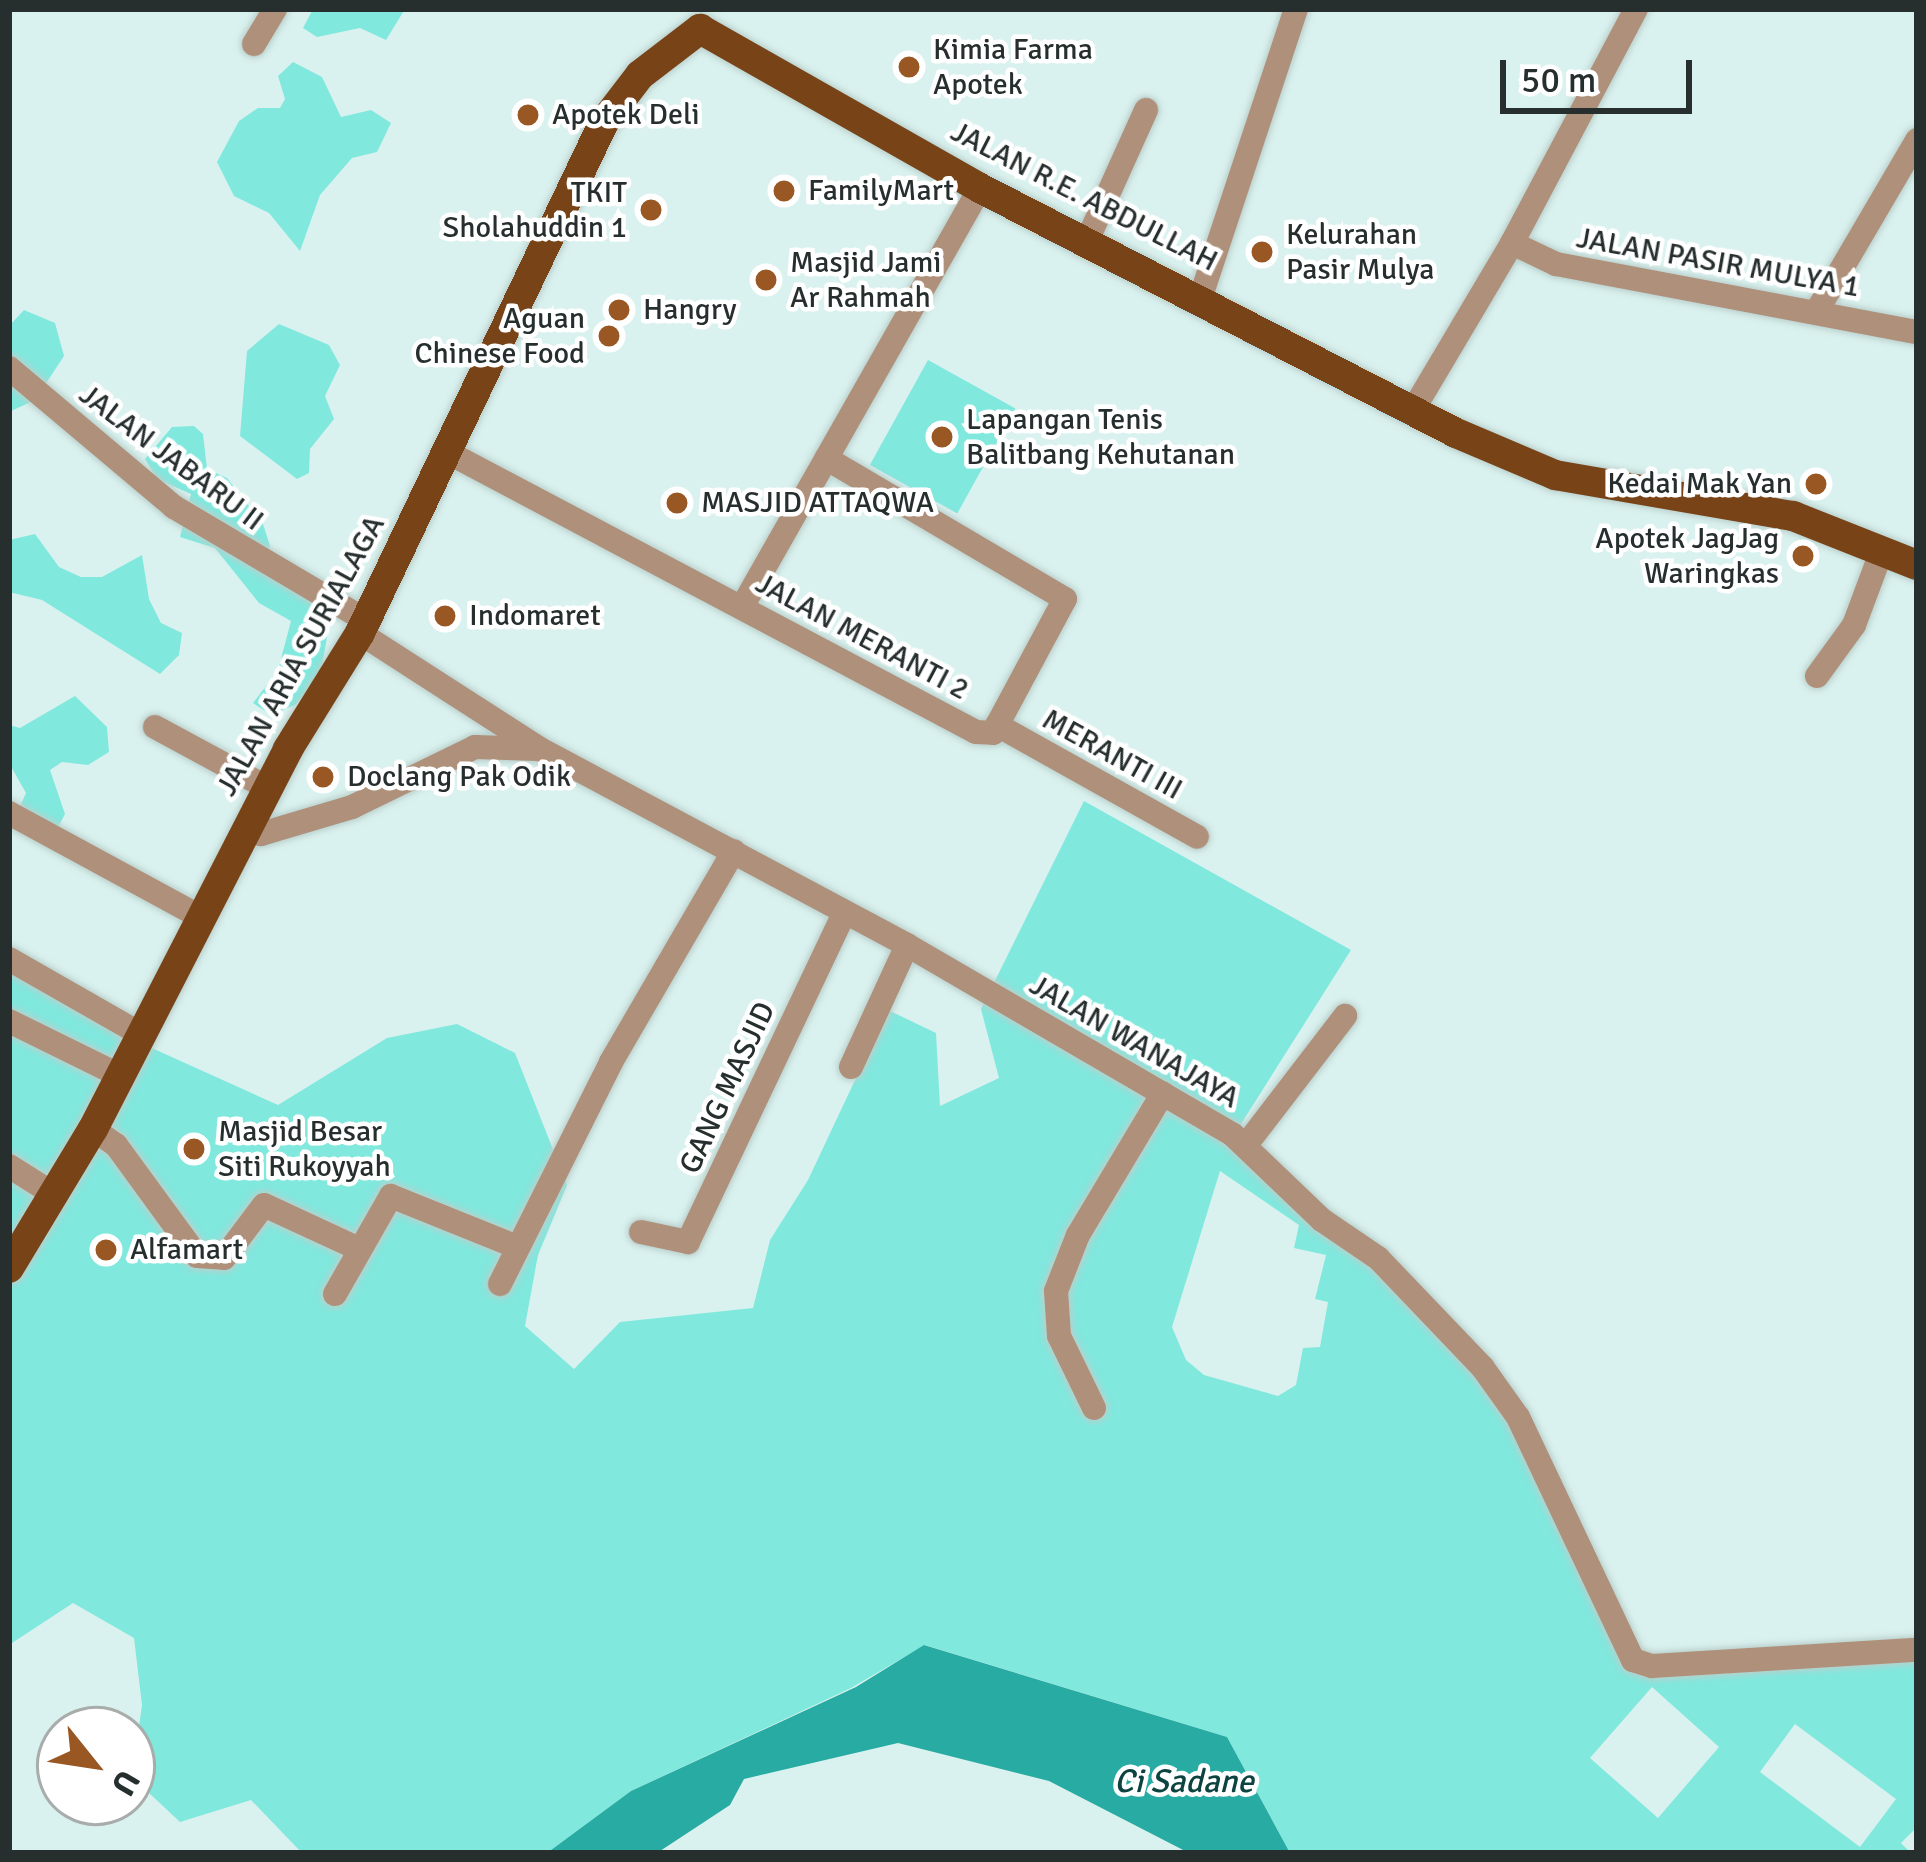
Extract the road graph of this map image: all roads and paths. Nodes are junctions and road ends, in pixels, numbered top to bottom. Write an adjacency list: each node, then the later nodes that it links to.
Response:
1 (275, 9): 5 (street)
2 (1296, 9): 11 (street)
3 (1636, 9): 10 (street)
4 (700, 29): 8 (main road, JALAN R.E. ABDULLAH); 16 (main road, JALAN ARIA SURIALAGA)
5 (254, 44)
6 (1146, 110): 9 (street)
7 (1917, 140): 12 (street)
8 (980, 188): 9 (main road, JALAN R.E. ABDULLAH); 17 (street)
9 (1086, 243): 11 (main road, JALAN R.E. ABDULLAH)
10 (1512, 244): 12 (street, JALAN PASIR MULYA 1); 15 (street)
11 (1201, 296): 15 (main road, JALAN R.E. ABDULLAH)
12 (1818, 309): 13 (street, JALAN PASIR MULYA 1)
13 (1917, 332)
14 (9, 368): 21 (street, JALAN JABARU II)
15 (1413, 410): 18 (main road, JALAN R.E. ABDULLAH)
16 (448, 453): 20 (street, JALAN MERANTI 2); 21 (main road, JALAN ARIA SURIALAGA)
17 (826, 458): 20 (street); 23 (street, JALAN MERANTI 2)
18 (1882, 550): 19 (main road, JALAN R.E. ABDULLAH); 22 (street)
19 (1917, 565)
20 (742, 607): 23 (street, JALAN MERANTI 2)
21 (363, 627): 25 (street, JALAN WANAJAYA); 26 (main road, JALAN ARIA SURIALAGA)
22 (1817, 676)
23 (997, 725): 29 (street, MERANTI III)
24 (155, 727): 26 (street)
25 (539, 749): 28 (street); 30 (street, JALAN WANAJAYA)
26 (268, 788): 28 (main road, JALAN ARIA SURIALAGA)
27 (9, 813): 32 (street)
28 (247, 829): 32 (main road, JALAN ARIA SURIALAGA)
29 (1197, 838)
30 (734, 851): 31 (street, JALAN WANAJAYA); 49 (street)
31 (844, 914): 33 (street, JALAN WANAJAYA); 45 (street, GANG MASJID)
32 (202, 918): 37 (main road, JALAN ARIA SURIALAGA)
33 (907, 945): 38 (street); 40 (street, JALAN WANAJAYA)
34 (9, 959): 37 (street)
35 (1345, 1016): 42 (street)
36 (9, 1021): 39 (street)
37 (142, 1035): 39 (main road, JALAN ARIA SURIALAGA)
38 (850, 1067)
39 (121, 1076): 41 (main road, JALAN ARIA SURIALAGA)
40 (1163, 1093): 42 (street, JALAN WANAJAYA); 51 (street)
41 (93, 1129): 44 (main road, JALAN ARIA SURIALAGA); 47 (street)
42 (1246, 1145): 52 (street, JALAN WANAJAYA)
43 (9, 1166): 44 (street)
44 (55, 1195): 48 (main road, JALAN ARIA SURIALAGA)
45 (641, 1232)
46 (510, 1244): 47 (street)
47 (359, 1249): 50 (street)
48 (9, 1268)
49 (500, 1284)
50 (335, 1294)
51 (1094, 1408)
52 (1917, 1649)

